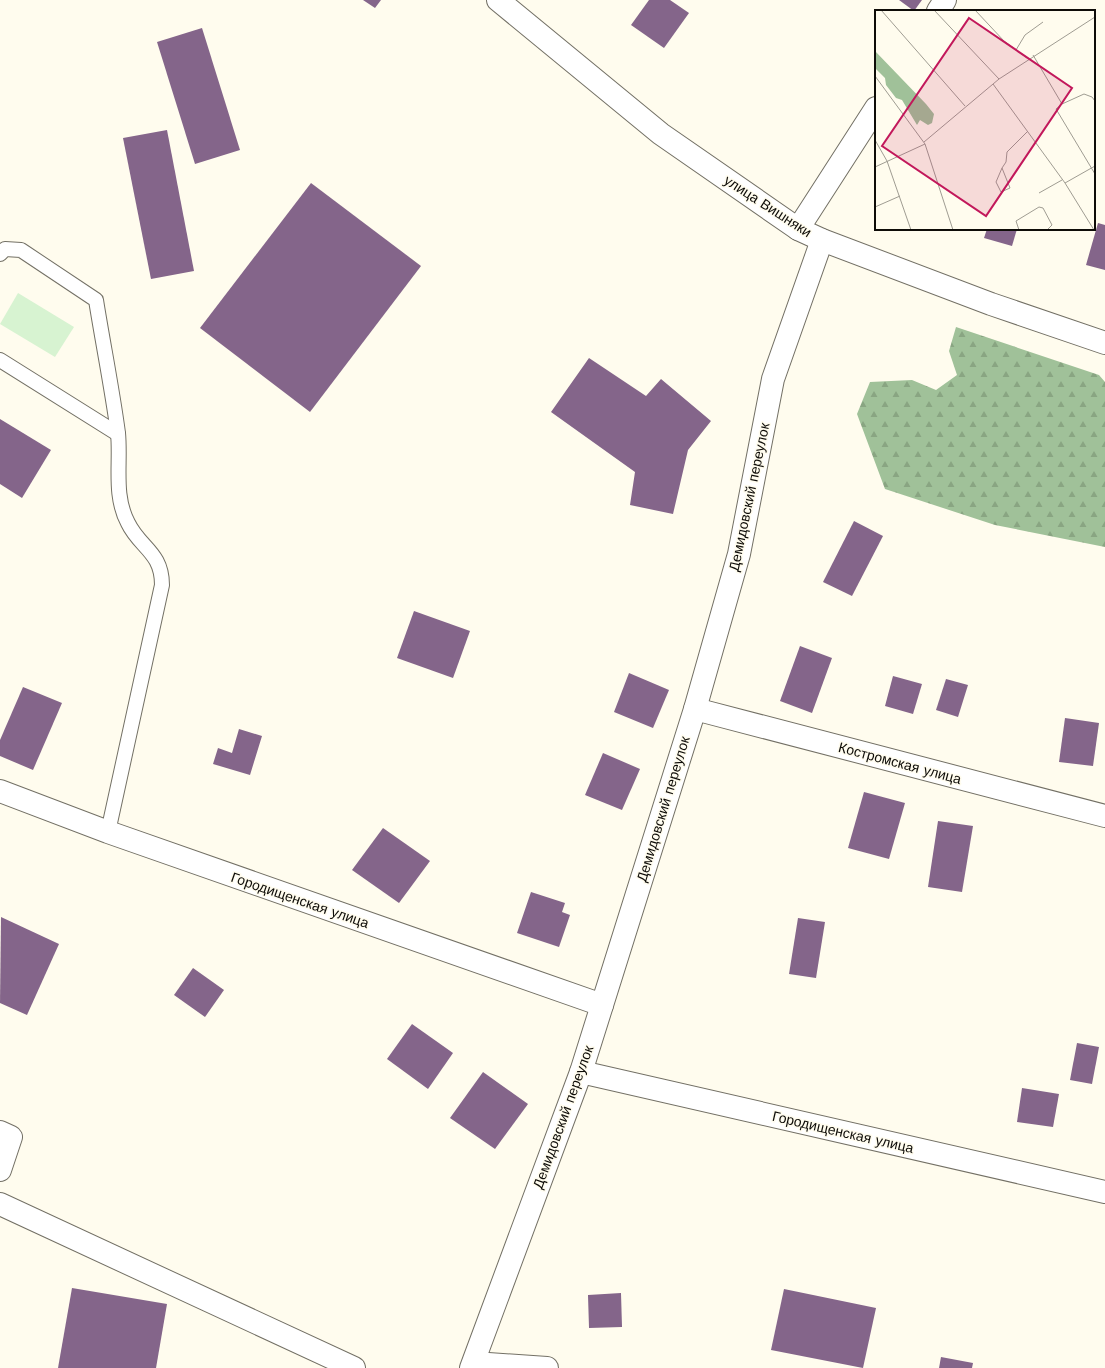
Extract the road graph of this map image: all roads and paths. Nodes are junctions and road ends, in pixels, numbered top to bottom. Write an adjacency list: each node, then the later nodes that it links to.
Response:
1 (498, 0): 5 (street, улица Вишняки)
2 (945, 0): 3 (street)
3 (939, 10)
4 (875, 110): 5 (street)
5 (798, 229): 6 (street, улица Вишняки)
6 (822, 240): 8 (street, улица Вишняки); 11 (street, Демидовский переулок)
7 (0, 254): 10 (lane)
8 (1105, 343)
9 (0, 360): 10 (lane)
10 (118, 434): 14 (lane)
11 (695, 709): 13 (street, Костромская улица); 15 (street, Демидовский переулок)
12 (0, 791): 14 (street, Городищенская улица)
13 (1105, 816)
14 (108, 832): 15 (street, Городищенская улица)
15 (602, 1005): 16 (street, Демидовский переулок)
16 (581, 1072): 19 (street, Городищенская улица); 21 (street, Демидовский переулок)
17 (5, 1135): 18 (street)
18 (0, 1170)
19 (1105, 1192)
20 (0, 1204): 22 (street)
21 (473, 1365): 23 (street)
22 (354, 1368)
23 (547, 1368)

